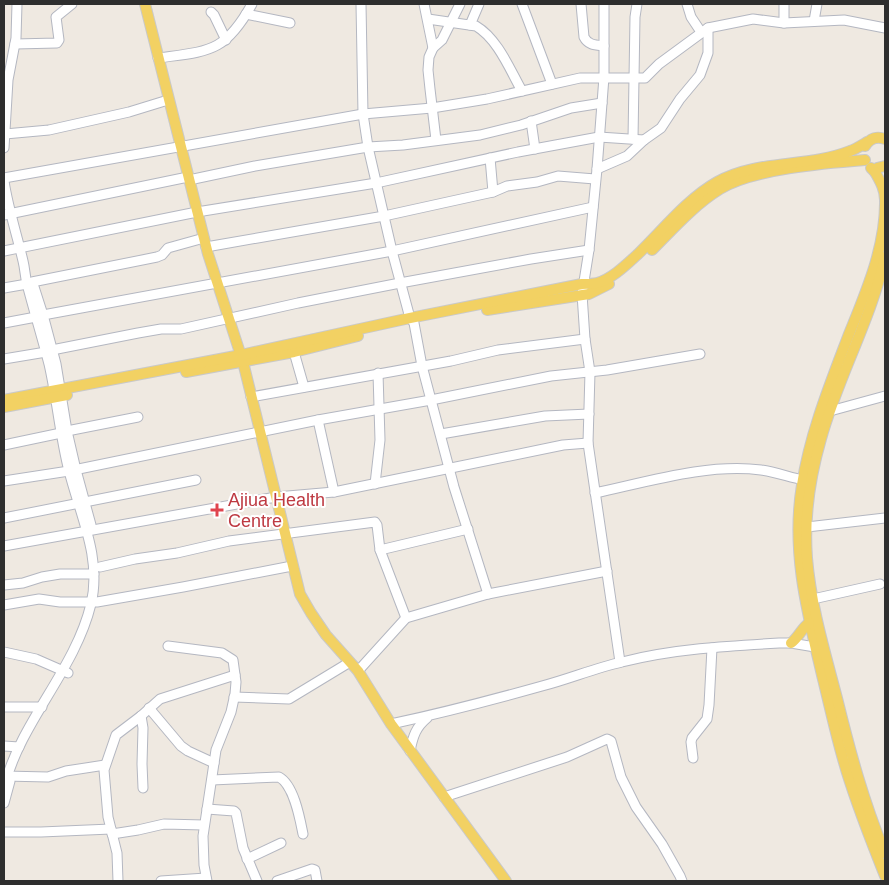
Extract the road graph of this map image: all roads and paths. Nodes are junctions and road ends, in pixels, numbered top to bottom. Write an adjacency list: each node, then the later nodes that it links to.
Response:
1 (17, 4): 27 (street)
2 (72, 4): 27 (street)
3 (145, 4): 30 (main road)
4 (252, 4): 17 (street)
5 (362, 4): 40 (street)
6 (424, 4): 18 (street)
7 (460, 4): 20 (street)
8 (479, 4): 23 (street)
9 (522, 4): 34 (street)
10 (581, 4): 28 (street)
11 (604, 4): 28 (street)
12 (637, 4): 32 (street)
13 (687, 4): 25 (street)
14 (784, 4): 21 (street)
15 (816, 4): 19 (street)
16 (211, 12): 26 (street)
17 (246, 14): 22 (street); 26 (street)
18 (428, 19): 20 (street); 29 (street)
19 (814, 21): 21 (street); 24 (street)
20 (451, 22): 23 (street); 29 (street)
21 (784, 23): 25 (street)
22 (290, 24)
23 (470, 25): 35 (street)
24 (885, 28)
25 (705, 30): 32 (street); 47 (street)
26 (226, 40): 30 (street)
27 (15, 44): 33 (street)
28 (604, 46): 31 (street)
29 (434, 48): 38 (street)
30 (158, 58): 36 (main road)
31 (604, 77): 32 (street); 34 (street); 37 (street)
32 (634, 78): 45 (street)
33 (6, 84): 39 (street)
34 (552, 84): 35 (street)
35 (522, 91): 38 (street)
36 (168, 100): 42 (street); 49 (main road)
37 (602, 103): 41 (street); 43 (street)
38 (432, 108): 40 (street); 46 (street)
39 (5, 110): 42 (street)
40 (363, 114): 49 (street); 50 (street)
41 (530, 121): 46 (street); 52 (street)
42 (5, 134): 51 (street)
43 (599, 137): 45 (street); 52 (street); 56 (street)
44 (885, 138): 48 (main road)
45 (633, 139): 47 (street)
46 (436, 140): 50 (street)
47 (644, 140): 56 (street)
48 (867, 142): 54 (main road); 77 (main road)
49 (180, 146): 58 (main road); 59 (street)
50 (368, 147): 58 (street); 61 (street)
51 (4, 148)
52 (536, 149): 53 (street)
53 (490, 158): 61 (street); 62 (street)
54 (865, 160): 57 (main road); 77 (main road)
55 (885, 166): 57 (main road)
56 (597, 169): 60 (street)
57 (875, 172): 111 (main road)
58 (188, 178): 64 (main road); 65 (street)
59 (4, 179): 65 (street)
60 (595, 179): 62 (street); 63 (street)
61 (376, 183): 64 (street); 66 (street)
62 (494, 192): 66 (street)
63 (592, 207): 70 (street); 71 (street)
64 (197, 212): 67 (main road); 68 (street)
65 (7, 214): 68 (street)
66 (384, 216): 67 (street); 71 (street)
67 (205, 242): 73 (main road); 75 (street)
68 (20, 248): 69 (street); 75 (street)
69 (4, 250)
70 (589, 250): 74 (street); 77 (street)
71 (392, 251): 73 (street); 74 (street)
72 (885, 257): 99 (main road)
73 (217, 282): 78 (street); 79 (main road)
74 (400, 282): 79 (street); 80 (street)
75 (29, 283): 76 (street); 78 (street)
76 (4, 288)
77 (582, 289): 80 (main road); 82 (street)
78 (40, 316): 81 (street); 83 (street)
79 (228, 318): 83 (street); 86 (main road)
80 (412, 320): 84 (main road); 86 (main road); 88 (street)
81 (4, 323)
82 (585, 339): 88 (street); 89 (street)
83 (49, 351): 87 (street); 92 (street)
84 (294, 352): 86 (main road); 91 (street)
85 (700, 354): 89 (street)
86 (242, 358): 92 (main road); 94 (main road)
87 (4, 359)
88 (422, 366): 90 (street); 96 (street)
89 (590, 372): 96 (street); 100 (street)
90 (378, 373): 91 (street); 98 (street)
91 (304, 388): 94 (street)
92 (57, 393): 95 (main road); 97 (main road); 103 (street)
93 (885, 396): 99 (street)
94 (251, 397): 104 (main road)
95 (4, 400)
96 (431, 400): 98 (street); 105 (street)
97 (4, 407)
98 (379, 410): 102 (street); 113 (street)
99 (830, 411): 120 (main road)
100 (589, 414): 105 (street); 106 (street)
101 (138, 417): 103 (street)
102 (318, 420): 104 (street); 114 (street)
103 (64, 432): 107 (street); 109 (street)
104 (259, 432): 109 (street); 116 (main road)
105 (441, 434): 108 (street)
106 (588, 443): 108 (street); 115 (street)
107 (4, 445)
108 (449, 469): 113 (street); 121 (street)
109 (72, 470): 112 (street); 117 (street)
110 (196, 480): 117 (street)
111 (803, 480): 115 (street); 136 (main road)
112 (4, 481)
113 (375, 484): 114 (street)
114 (334, 492): 116 (street)
115 (594, 493): 128 (street)
116 (276, 496): 122 (street); 123 (main road)
117 (81, 502): 118 (street); 122 (street)
118 (4, 518)
119 (885, 518): 120 (street)
120 (807, 527): 132 (main road)
121 (468, 529): 125 (street); 131 (street)
122 (90, 531): 124 (street); 127 (street)
123 (285, 533): 125 (street); 126 (main road); 127 (street)
124 (4, 546)
125 (380, 550): 135 (street)
126 (292, 566): 133 (street); 142 (main road)
127 (97, 571): 130 (street); 133 (street)
128 (607, 571): 131 (street); 143 (street)
129 (880, 584): 132 (street)
130 (4, 585)
131 (488, 594): 135 (street)
132 (814, 599): 172 (main road)
133 (94, 602): 134 (street); 144 (street)
134 (4, 605)
135 (406, 618): 145 (street)
136 (809, 623): 137 (main road); 140 (main road)
137 (790, 643): 139 (street); 140 (street)
138 (168, 646): 146 (street)
139 (712, 648): 143 (street); 157 (street)
140 (815, 648): 174 (main road)
141 (4, 652): 144 (street)
142 (350, 662): 145 (main road); 147 (street)
143 (620, 662): 152 (street)
144 (65, 671): 149 (street); 160 (street)
145 (358, 671): 153 (main road)
146 (235, 675): 147 (street); 150 (street)
147 (234, 697): 158 (street)
148 (4, 707): 149 (street)
149 (42, 707): 155 (street)
150 (149, 708): 151 (street); 158 (street)
151 (141, 716): 159 (street); 163 (street)
152 (429, 716): 153 (street); 156 (street)
153 (391, 724): 156 (main road)
154 (4, 746): 155 (street)
155 (19, 747): 160 (street)
156 (410, 751): 164 (main road)
157 (693, 758)
158 (214, 763): 161 (street)
159 (105, 765): 160 (street); 168 (street)
160 (7, 776): 162 (street); 165 (street)
161 (212, 780): 166 (street); 170 (street)
162 (4, 787)
163 (143, 788)
164 (444, 797): 181 (main road); 182 (street)
165 (4, 803)
166 (207, 809): 167 (street); 173 (street)
167 (204, 825): 168 (street); 175 (street)
168 (112, 831): 169 (street); 176 (street)
169 (4, 832)
170 (303, 834)
171 (281, 843): 173 (street)
172 (885, 853)
173 (247, 859): 178 (street)
174 (885, 876)
175 (206, 880): 177 (street)
176 (118, 881)
177 (161, 881)
178 (257, 881)
179 (277, 881): 180 (street)
180 (317, 881)
181 (506, 881)
182 (682, 881)

